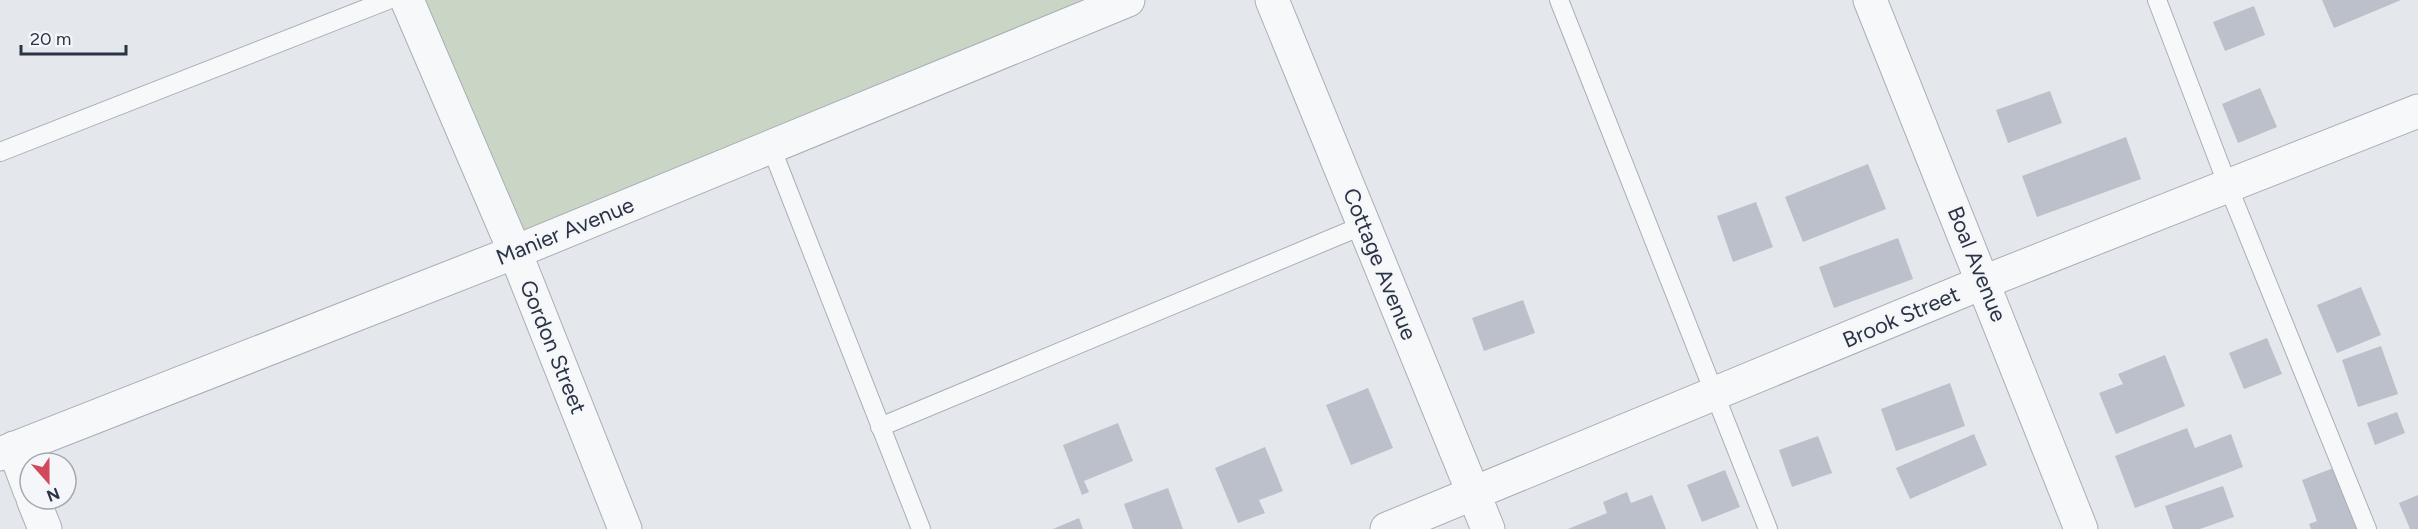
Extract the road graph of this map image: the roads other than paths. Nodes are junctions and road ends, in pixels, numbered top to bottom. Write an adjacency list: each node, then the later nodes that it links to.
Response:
1 (388, 0): 10 (lane)
2 (407, 0): 13 (street, Gordon Street)
3 (1128, 0): 9 (street, Manier Avenue)
4 (1272, 0): 12 (street, Cottage Avenue)
5 (1559, 0): 15 (lane)
6 (1870, 0): 14 (street, Boal Avenue)
7 (2157, 0): 11 (lane)
8 (2418, 111): 11 (street, Brook Street)
9 (771, 147): 13 (street, Manier Avenue); 16 (lane)
10 (0, 152)
11 (2228, 186): 14 (street, Brook Street); 28 (lane)
12 (1364, 225): 16 (lane); 19 (street, Cottage Avenue)
13 (515, 252): 17 (street, Manier Avenue); 22 (street, Gordon Street)
14 (1984, 282): 15 (street, Brook Street); 27 (street, Boal Avenue)
15 (1715, 394): 19 (street, Brook Street); 26 (lane)
16 (880, 427): 23 (lane)
17 (7, 451): 18 (street)
18 (18, 470)
19 (1474, 494): 24 (street, Brook Street); 25 (street, Cottage Avenue)
20 (38, 511): 21 (street)
21 (45, 529)
22 (625, 529)
23 (921, 529)
24 (1388, 529)
25 (1488, 529)
26 (1768, 529)
27 (2081, 529)
28 (2367, 529)

